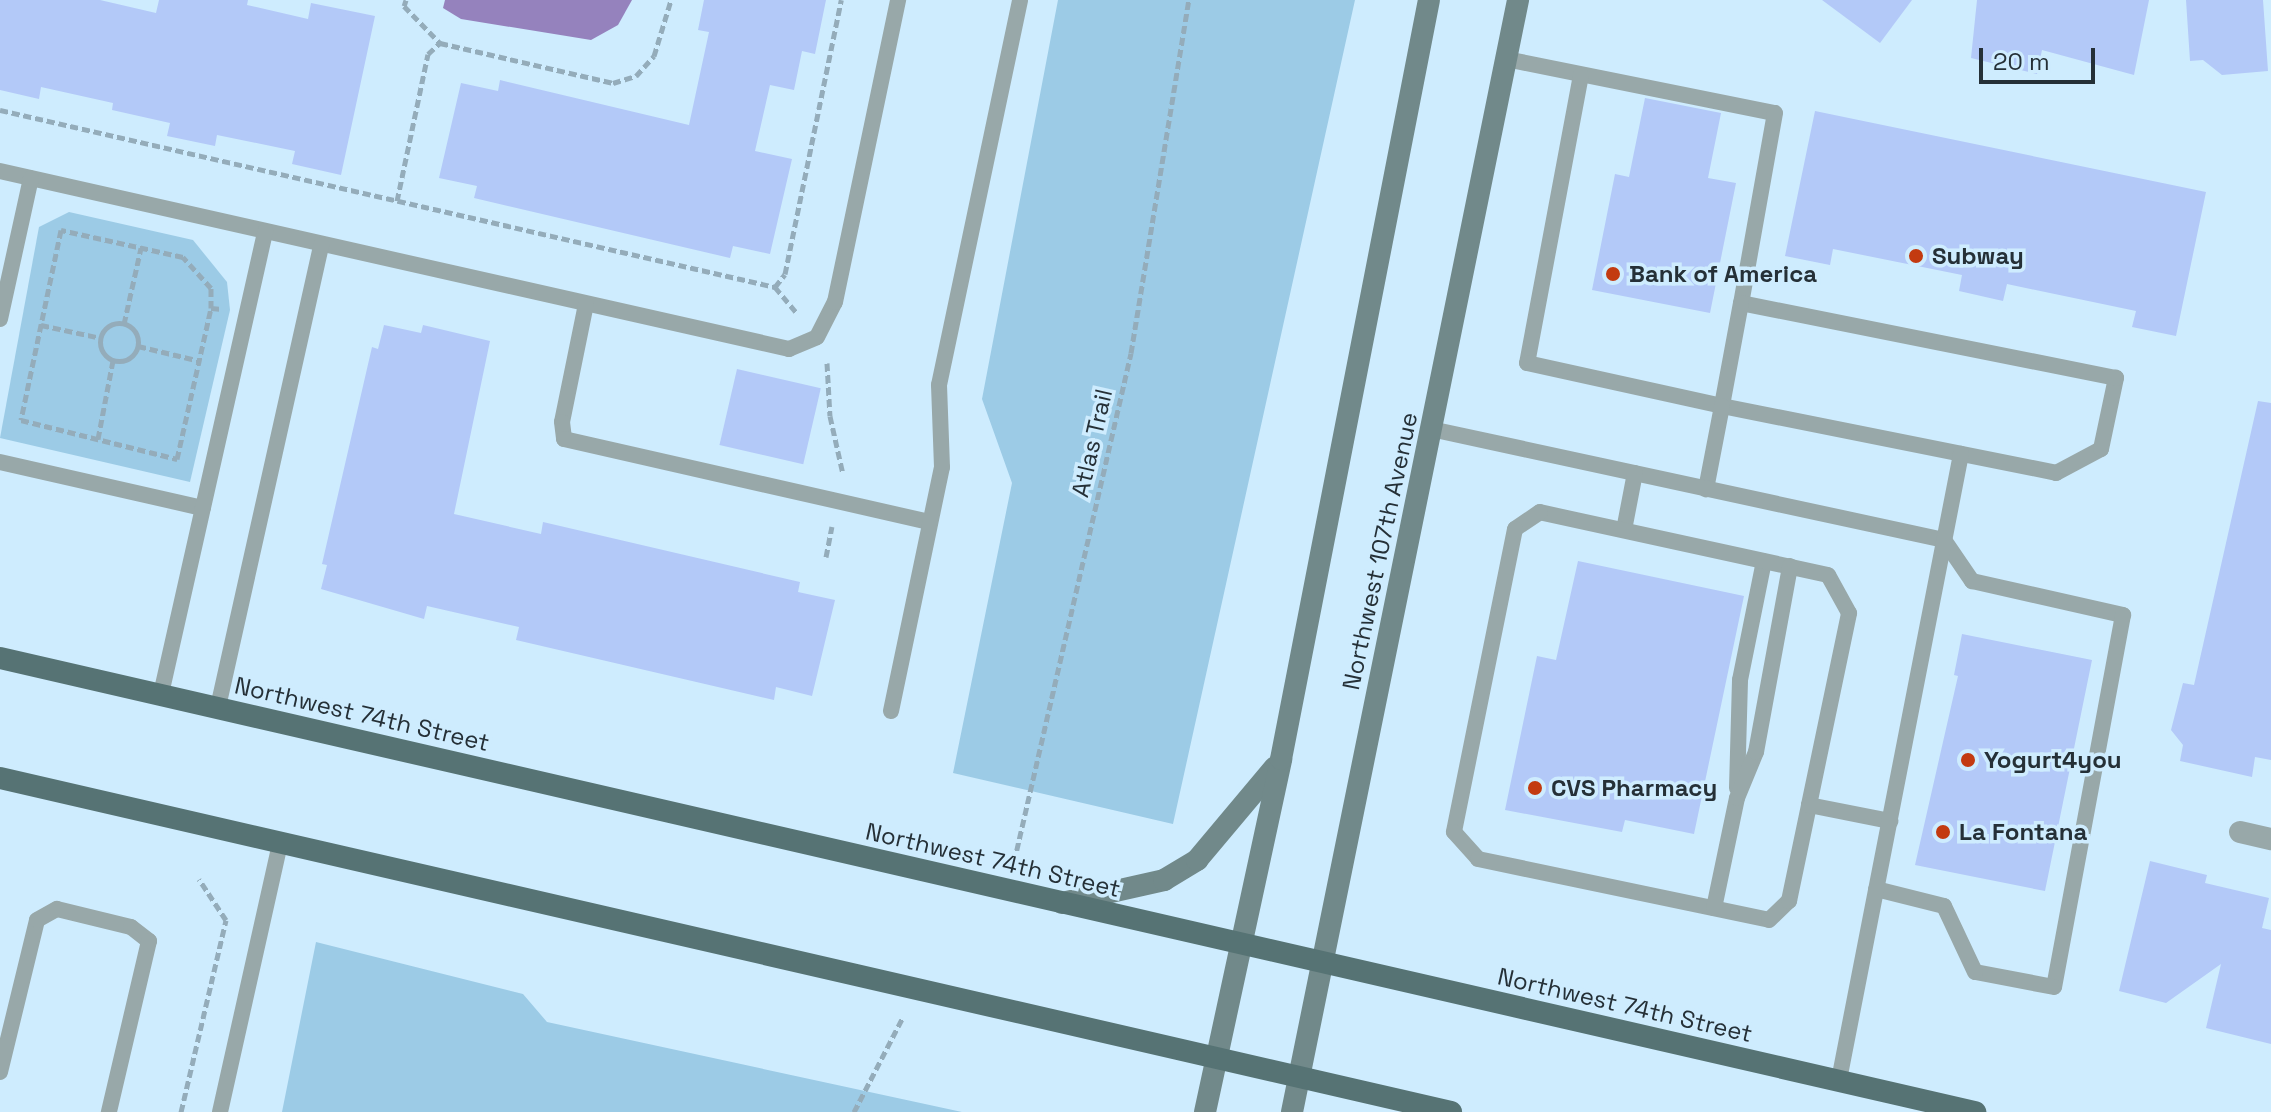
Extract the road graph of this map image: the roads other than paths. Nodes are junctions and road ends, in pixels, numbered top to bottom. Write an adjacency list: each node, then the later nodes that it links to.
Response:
1 (898, 0): 12 (lane)
2 (1020, 0): 21 (lane)
3 (1429, 0): 30 (main road)
4 (1518, 0): 5 (main road, Northwest 107th Avenue)
5 (1506, 59): 6 (lane); 15 (main road, Northwest 107th Avenue)
6 (1581, 75): 11 (lane); 14 (lane)
7 (0, 171): 8 (lane)
8 (31, 178): 9 (lane); 13 (lane)
9 (265, 232): 10 (lane); 20 (lane)
10 (321, 245): 12 (lane); 28 (lane)
11 (1741, 303): 14 (lane); 16 (lane)
12 (586, 304): 21 (lane)
13 (0, 319)
14 (1722, 406): 16 (lane); 19 (lane)
15 (1431, 429): 18 (lane); 42 (main road, Northwest 107th Avenue)
16 (1961, 454): 23 (lane)
17 (0, 462): 20 (lane)
18 (1635, 473): 19 (lane); 22 (lane)
19 (1706, 489): 23 (lane)
20 (203, 508): 27 (lane)
21 (930, 522): 29 (lane)
22 (1624, 530): 24 (lane); 40 (lane)
23 (1944, 540): 34 (lane); 38 (lane)
24 (1764, 561): 25 (lane); 32 (lane)
25 (1790, 566): 32 (lane); 33 (lane)
26 (0, 658): 27 (main road, Northwest 74th Street)
27 (161, 694): 28 (main road, Northwest 74th Street)
28 (218, 707): 39 (main road, Northwest 74th Street)
29 (891, 711)
30 (1281, 759): 39 (main road); 41 (main road)
31 (0, 778): 37 (main road)
32 (1737, 798): 40 (lane)
33 (1809, 805): 34 (lane); 40 (lane)
34 (1890, 821): 38 (lane)
35 (2240, 832): 36 (street)
36 (2271, 839)
37 (280, 843): 43 (main road); 48 (lane)
38 (1876, 889): 46 (lane)
39 (1062, 903): 41 (main road, Northwest 74th Street)
40 (1714, 908)
41 (1241, 943): 42 (main road, Northwest 74th Street); 43 (main road)
42 (1322, 962): 45 (main road, Northwest 107th Avenue); 46 (main road, Northwest 74th Street)
43 (1217, 1056): 45 (main road); 49 (main road)
44 (0, 1072): 47 (lane)
45 (1299, 1076): 50 (main road, Northwest 107th Avenue); 51 (main road)
46 (1839, 1080): 52 (main road, Northwest 74th Street)
47 (109, 1112)
48 (220, 1112)
49 (1205, 1112)
50 (1292, 1112)
51 (1451, 1112)
52 (1975, 1112)

